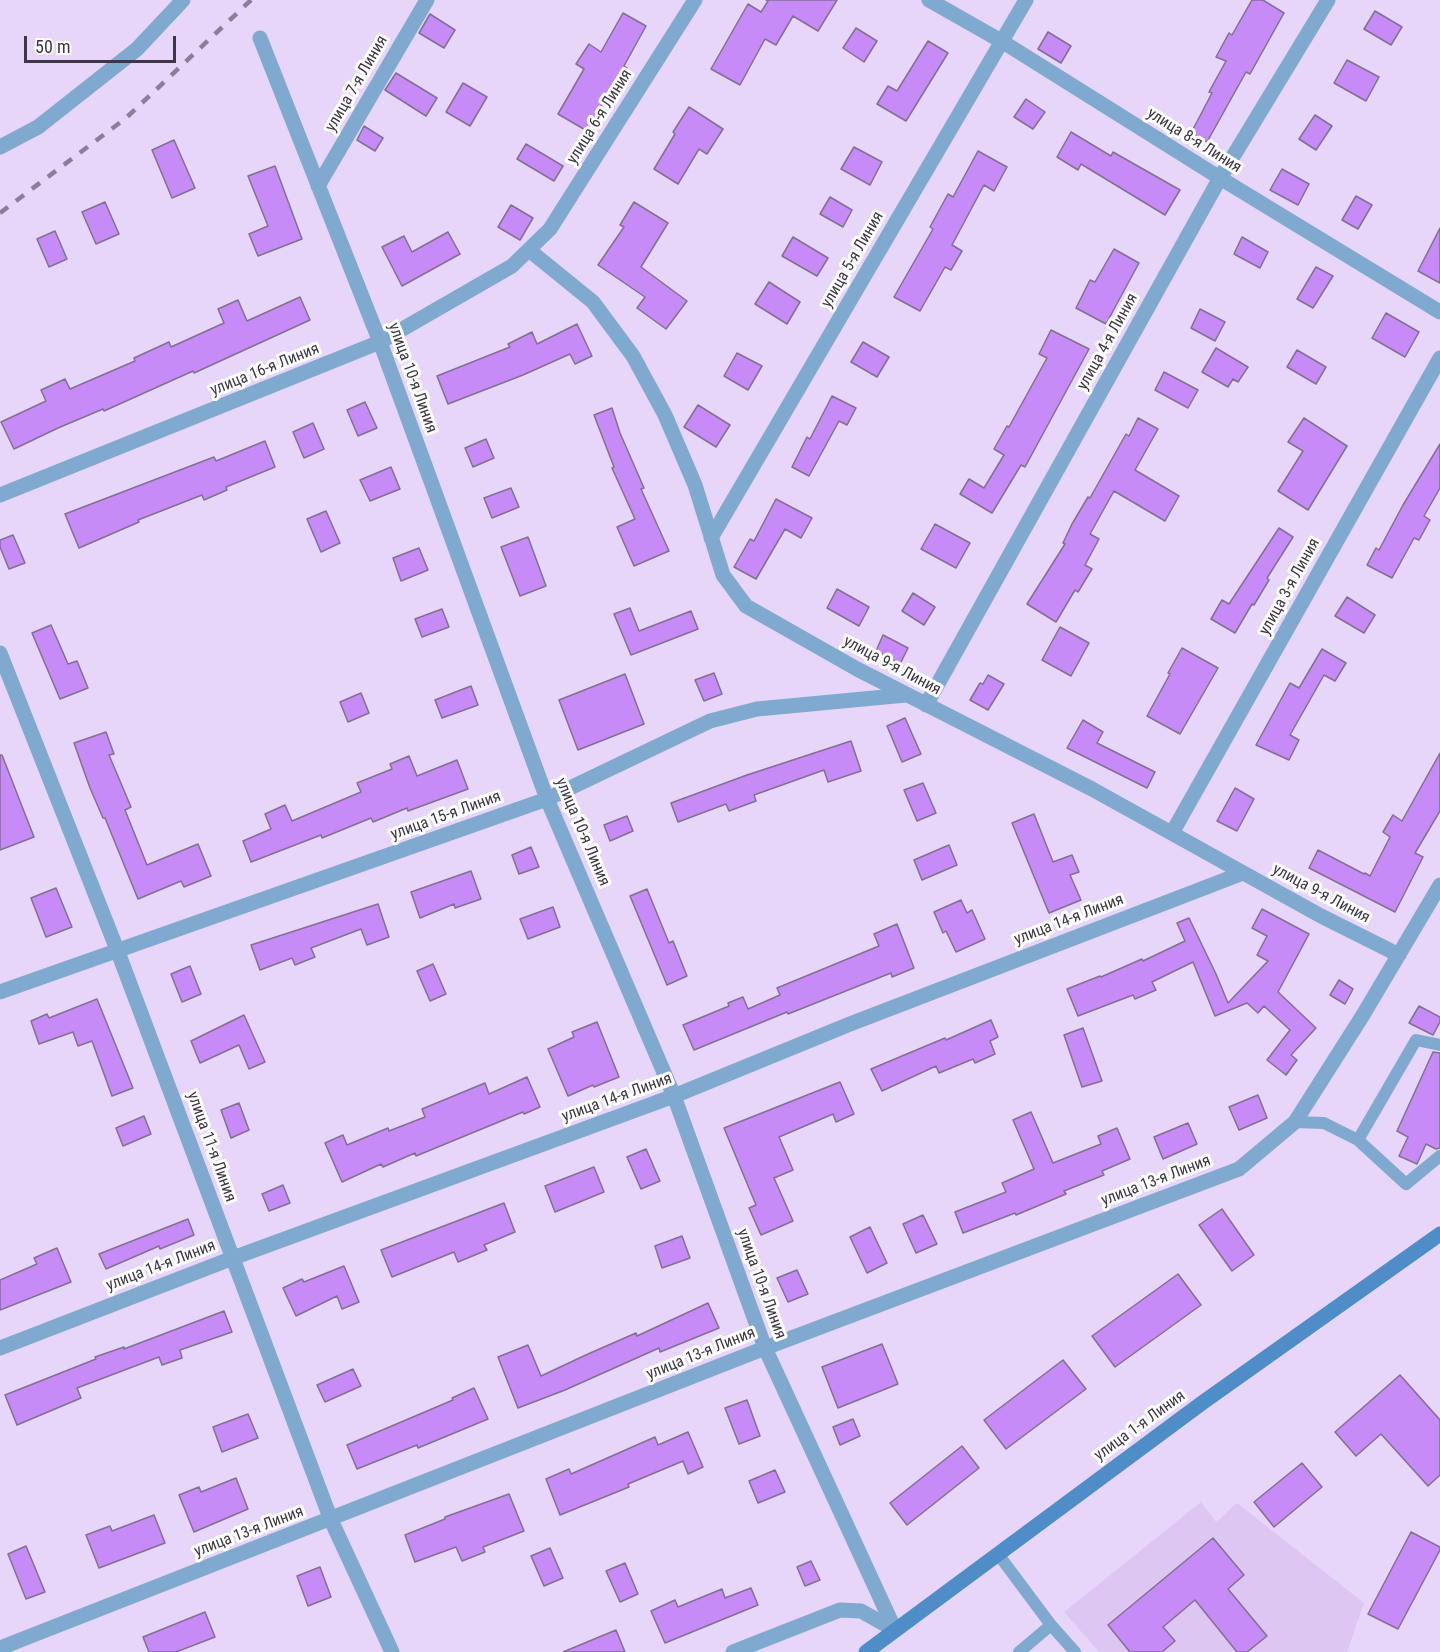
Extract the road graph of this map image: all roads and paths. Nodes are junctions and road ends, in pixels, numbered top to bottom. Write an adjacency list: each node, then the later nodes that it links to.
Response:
1 (183, 0): 9 (street)
2 (428, 0): 11 (street, улица 7-я Линия)
3 (695, 0): 12 (street, улица 6-я Линия)
4 (929, 0): 8 (street, улица 8-я Линия)
5 (1026, 0): 8 (street, улица 5-я Линия)
6 (1328, 0): 10 (street, улица 4-я Линия)
7 (260, 38): 11 (street, улица 10-я Линия)
8 (1003, 42): 10 (street, улица 8-я Линия); 17 (street, улица 5-я Линия)
9 (0, 147)
10 (1220, 178): 13 (street, улица 8-я Линия); 20 (street, улица 4-я Линия)
11 (318, 186): 14 (street, улица 10-я Линия)
12 (530, 249): 14 (street, улица 16-я Линия); 17 (street, улица 9-я Линия)
13 (1440, 312)
14 (380, 342): 16 (street, улица 16-я Линия); 21 (street, улица 10-я Линия)
15 (1440, 358): 22 (street, улица 3-я Линия)
16 (0, 495)
17 (711, 538): 19 (street, улица 9-я Линия)
18 (0, 653): 25 (street, улица 11-я Линия)
19 (906, 694): 20 (street, улица 9-я Линия); 21 (street, улица 15-я Линия)
20 (927, 705): 22 (street, улица 9-я Линия)
21 (547, 799): 25 (street, улица 15-я Линия); 29 (street, улица 10-я Линия)
22 (1172, 833): 23 (street, улица 9-я Линия)
23 (1243, 873): 26 (street, улица 9-я Линия); 29 (street, улица 14-я Линия)
24 (1440, 885): 26 (street, улица 13-я Линия)
25 (118, 952): 27 (street, улица 15-я Линия); 34 (street, улица 11-я Линия)
26 (1398, 957): 30 (street, улица 13-я Линия)
27 (0, 992)
28 (1440, 1045): 31 (lane)
29 (674, 1096): 34 (street, улица 14-я Линия); 36 (street, улица 10-я Линия)
30 (1294, 1122): 31 (lane); 36 (street, улица 13-я Линия)
31 (1358, 1140): 32 (lane)
32 (1440, 1156)
33 (1440, 1234): 38 (main road, улица 1-я Линия)
34 (233, 1258): 35 (street, улица 14-я Линия); 37 (street, улица 11-я Линия)
35 (0, 1348)
36 (765, 1348): 37 (street, улица 13-я Линия); 40 (street, улица 10-я Линия)
37 (331, 1520): 41 (street, улица 13-я Линия); 42 (street, улица 11-я Линия)
38 (998, 1554): 39 (lane); 40 (main road, улица 1-я Линия)
39 (1051, 1625): 45 (lane); 46 (lane)
40 (895, 1630): 43 (street); 44 (main road, улица 1-я Линия)
41 (0, 1648)
42 (392, 1652)
43 (733, 1652)
44 (866, 1652)
45 (1019, 1652)
46 (1075, 1652)

